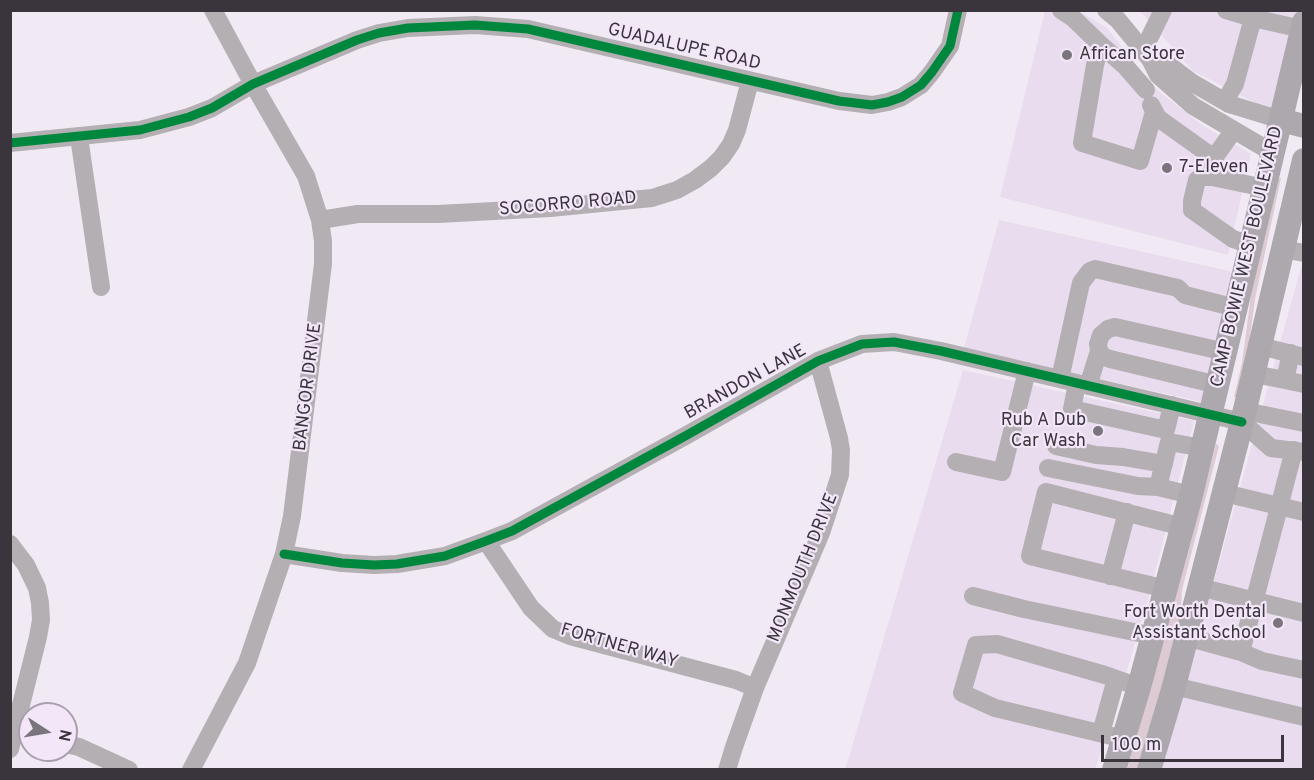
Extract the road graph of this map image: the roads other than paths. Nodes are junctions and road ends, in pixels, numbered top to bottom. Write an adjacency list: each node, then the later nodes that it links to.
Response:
1 (213, 10): 12 (street, BANGOR DRIVE)
2 (957, 10): 11 (street, GUADALUPE ROAD)
3 (1061, 10): 9 (street)
4 (1163, 10): 10 (street)
5 (1226, 10): 6 (street)
6 (1253, 18): 8 (street); 14 (street)
7 (1121, 20): 9 (street); 9 (street); 10 (street)
8 (1303, 26): 16 (main road, CAMP BOWIE WEST BOULEVARD)
9 (1102, 46): 13 (street); 15 (street)
10 (1151, 62): 13 (street); 14 (street); 17 (street)
11 (750, 81): 12 (street, GUADALUPE ROAD); 25 (street, SOCORRO ROAD)
12 (253, 84): 18 (street, GUADALUPE ROAD); 25 (street, BANGOR DRIVE)
13 (1146, 90): 15 (street)
14 (1225, 101): 16 (street)
15 (1154, 112): 21 (street)
16 (1292, 123): 20 (main road, CAMP BOWIE WEST BOULEVARD)
17 (1233, 130): 20 (street); 21 (street)
18 (79, 137): 19 (street, GUADALUPE ROAD); 28 (street)
19 (10, 143)
20 (1273, 153): 22 (main road); 24 (main road, CAMP BOWIE WEST BOULEVARD)
21 (1214, 158): 23 (street)
22 (1303, 161): 27 (main road, CAMP BOWIE WEST BOULEVARD)
23 (1212, 177): 24 (street); 26 (street)
24 (1265, 188): 26 (main road, CAMP BOWIE WEST BOULEVARD)
25 (320, 220): 63 (street, BANGOR DRIVE)
26 (1251, 245): 29 (main road, CAMP BOWIE WEST BOULEVARD)
27 (1293, 251): 30 (main road, CAMP BOWIE WEST BOULEVARD)
28 (101, 287)
29 (1236, 308): 32 (main road, CAMP BOWIE WEST BOULEVARD); 38 (street)
30 (1260, 346): 33 (street); 36 (main road, CAMP BOWIE WEST BOULEVARD)
31 (1099, 351): 32 (street); 38 (street); 40 (street)
32 (1226, 352): 40 (main road, CAMP BOWIE WEST BOULEVARD)
33 (1297, 355): 37 (street)
34 (818, 362): 35 (street, BRANDON LANE); 61 (street, BRANDON LANE); 77 (street, MONMOUTH DRIVE)
35 (1027, 371): 38 (street, BRANDON LANE); 51 (street)
36 (1254, 374): 37 (street); 44 (main road, CAMP BOWIE WEST BOULEVARD)
37 (1285, 380): 39 (street)
38 (1075, 383): 41 (street, BRANDON LANE); 45 (street)
39 (1304, 384)
40 (1218, 385): 43 (main road, CAMP BOWIE WEST BOULEVARD)
41 (1135, 397): 42 (street, BRANDON LANE); 45 (street)
42 (1172, 405): 43 (street, BRANDON LANE); 47 (street)
43 (1211, 415): 44 (street, BRANDON LANE); 49 (main road, CAMP BOWIE WEST BOULEVARD)
44 (1244, 417): 46 (street, BRANDON LANE); 50 (street); 55 (main road, CAMP BOWIE WEST BOULEVARD)
45 (1129, 422): 47 (street)
46 (1304, 423)
47 (1167, 436): 49 (street); 52 (street)
48 (1056, 446): 52 (street)
49 (1203, 448): 56 (main road, CAMP BOWIE WEST BOULEVARD)
50 (1299, 451): 57 (street)
51 (956, 462)
52 (1164, 464): 54 (street)
53 (1048, 468): 54 (street)
54 (1158, 487): 56 (street)
55 (1224, 493): 57 (street); 65 (main road, CAMP BOWIE WEST BOULEVARD)
56 (1191, 495): 60 (main road, CAMP BOWIE WEST BOULEVARD)
57 (1280, 507): 59 (street); 68 (street)
58 (1127, 512): 60 (street); 64 (street); 64 (street)
59 (1304, 512)
60 (1183, 527): 66 (main road, CAMP BOWIE WEST BOULEVARD)
61 (486, 541): 63 (street, BRANDON LANE); 77 (street, FORTNER WAY)
62 (10, 544): 78 (street)
63 (284, 554): 85 (street, BANGOR DRIVE)
64 (1110, 576): 66 (street)
65 (1199, 587): 68 (street); 71 (main road, CAMP BOWIE WEST BOULEVARD)
66 (1166, 589): 70 (main road, CAMP BOWIE WEST BOULEVARD)
67 (973, 596): 70 (street)
68 (1255, 601): 69 (street); 72 (street)
69 (1304, 613)
70 (1153, 636): 76 (main road, CAMP BOWIE WEST BOULEVARD)
71 (1186, 637): 72 (street); 75 (main road, CAMP BOWIE WEST BOULEVARD)
72 (1241, 652): 73 (street)
73 (1304, 670)
74 (1116, 679): 76 (street); 81 (street); 81 (street)
75 (1173, 686): 79 (street); 88 (main road, CAMP BOWIE WEST BOULEVARD)
76 (1139, 687): 81 (main road, CAMP BOWIE WEST BOULEVARD)
77 (756, 688): 86 (street, MONMOUTH DRIVE)
78 (25, 702)
79 (1304, 717)
80 (18, 733): 83 (street)
81 (1112, 736): 87 (main road, CAMP BOWIE WEST BOULEVARD)
82 (78, 747): 84 (street)
83 (10, 749)
84 (129, 770)
85 (191, 770)
86 (727, 770)
87 (1114, 770)
88 (1149, 770)

